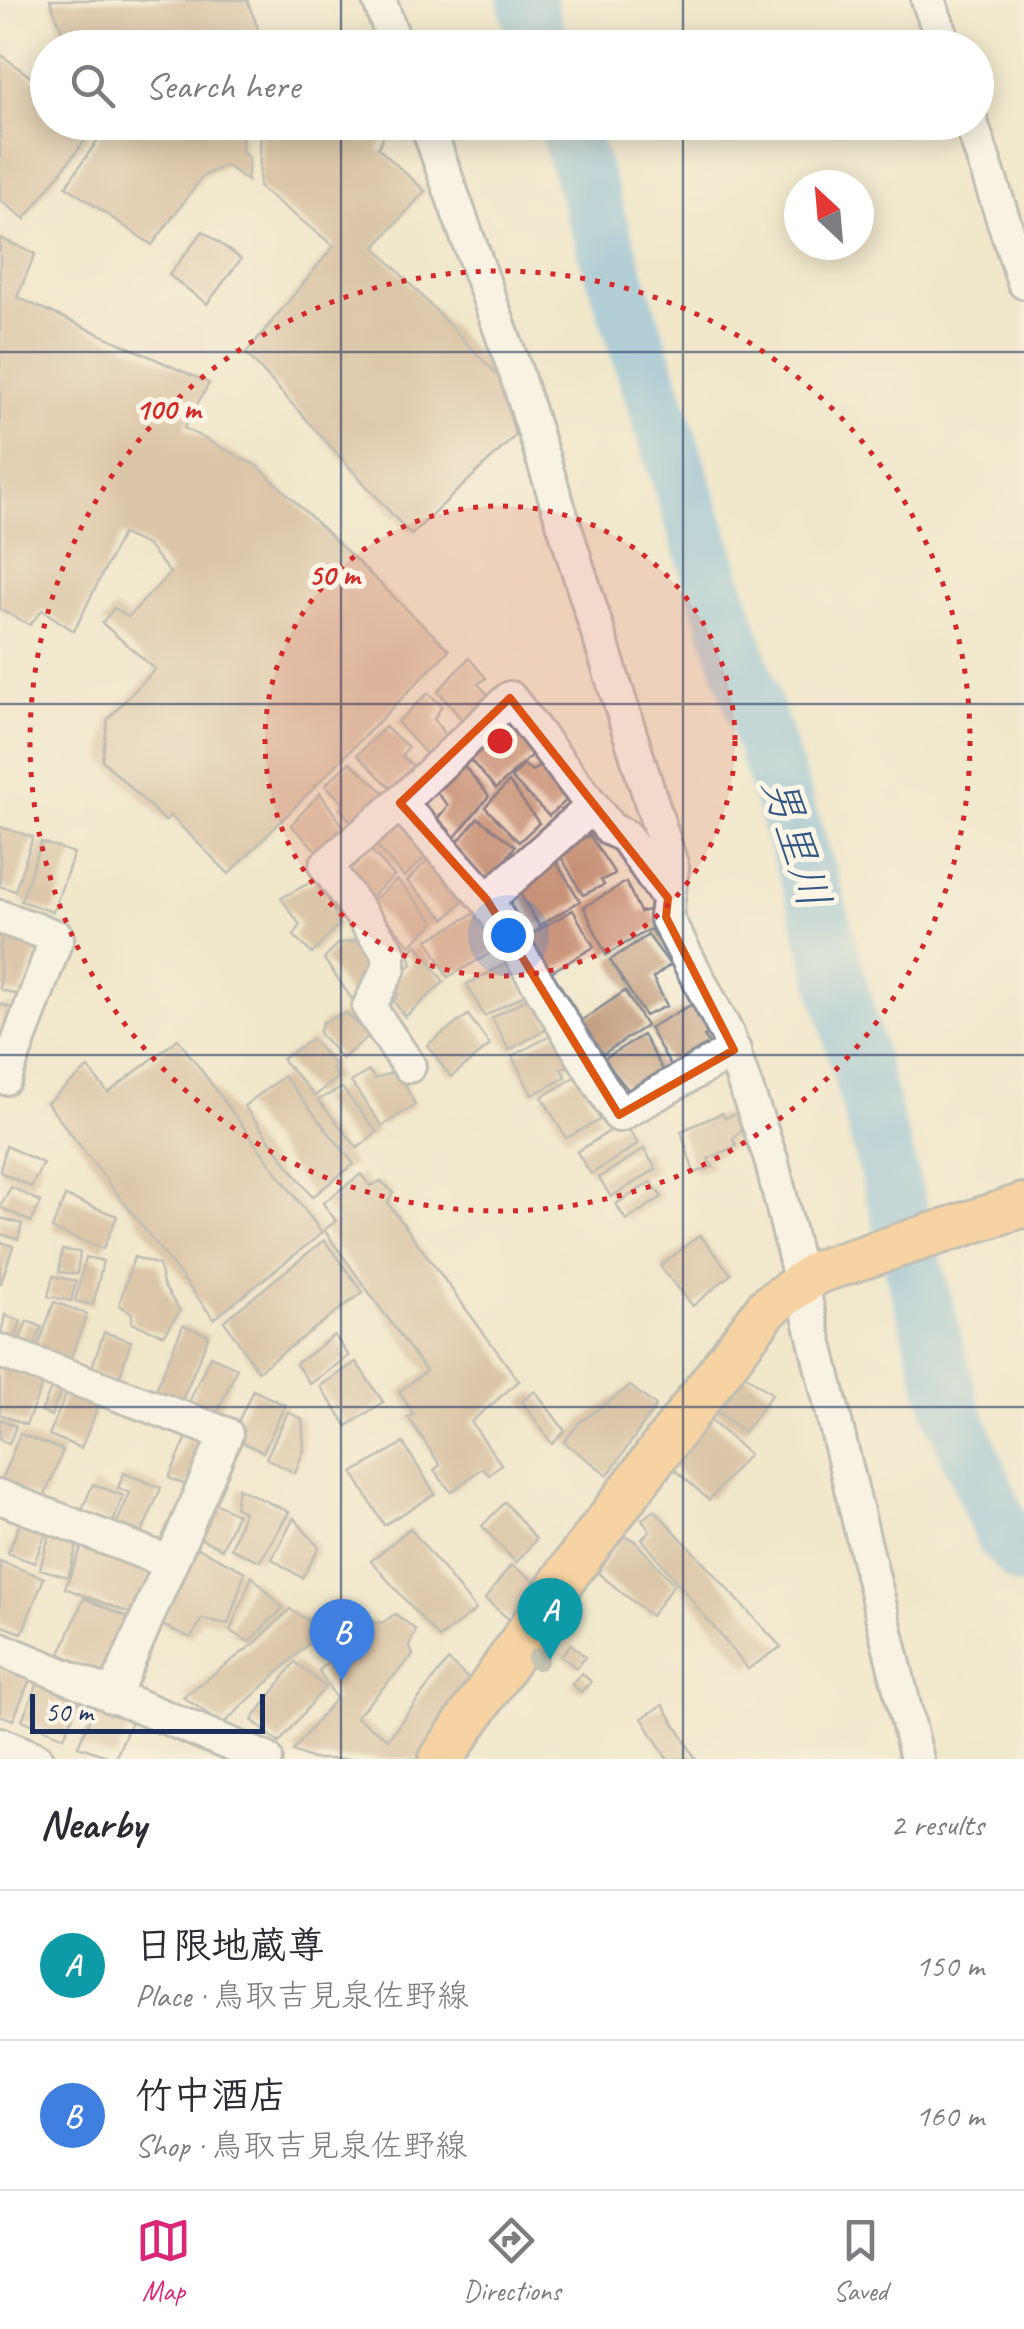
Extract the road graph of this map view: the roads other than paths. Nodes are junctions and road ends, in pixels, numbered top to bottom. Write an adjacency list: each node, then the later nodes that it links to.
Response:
1 (378, 0): 3 (street)
2 (928, 0): 4 (street)
3 (390, 30)
4 (939, 30)
5 (432, 140): 10 (street)
6 (977, 140): 7 (street)
7 (1024, 282)
8 (400, 803): 9 (street); 11 (street); 14 (street)
9 (593, 806): 10 (street); 11 (street)
10 (668, 898): 13 (street)
11 (487, 900): 13 (street)
12 (0, 917): 15 (street)
13 (734, 1050): 17 (street)
14 (409, 1066)
15 (2, 1081)
16 (1024, 1204): 17 (main road)
17 (808, 1276): 26 (main road); 27 (street)
18 (0, 1351): 20 (street)
19 (0, 1496): 20 (street)
20 (171, 1563): 22 (street)
21 (0, 1649): 22 (street)
22 (113, 1696): 25 (street)
23 (0, 1744): 24 (street)
24 (36, 1759)
25 (266, 1759)
26 (440, 1759)
27 (917, 1759)

